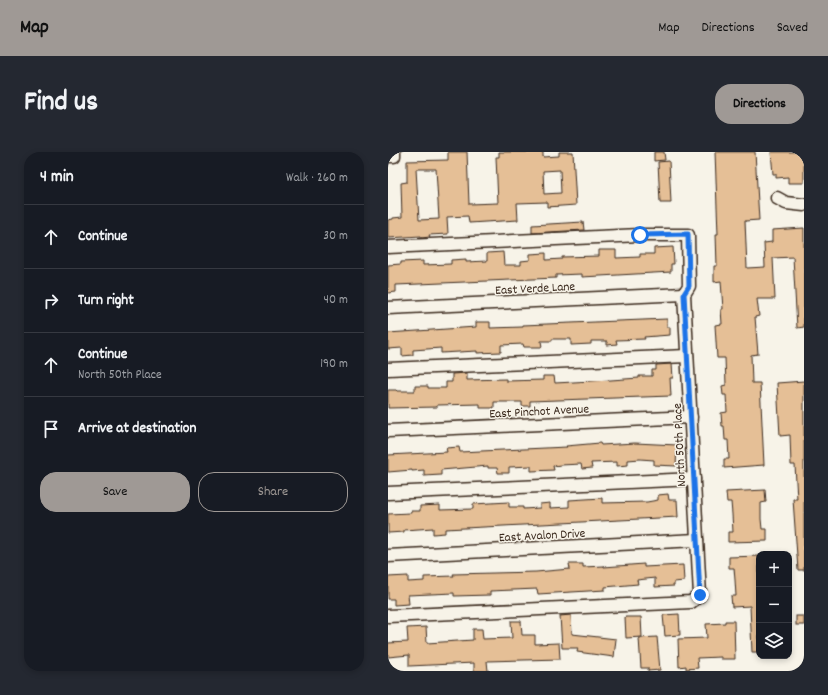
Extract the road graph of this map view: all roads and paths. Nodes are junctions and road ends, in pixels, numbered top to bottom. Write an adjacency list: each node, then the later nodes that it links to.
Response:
1 (394, 152): 2 (street)
2 (388, 156)
3 (777, 198): 4 (street)
4 (804, 204)
5 (388, 247): 6 (street, North 50th Place)
6 (684, 294): 7 (street, East Verde Lane); 8 (street, North 50th Place)
7 (388, 308)
8 (688, 356): 9 (street); 10 (street, North 50th Place)
9 (388, 369)
10 (691, 417): 11 (street, East Pinchot Avenue); 12 (street, North 50th Place)
11 (388, 431)
12 (694, 479): 13 (street); 14 (street, North 50th Place)
13 (388, 493)
14 (697, 540): 15 (street, East Avalon Drive); 16 (street, North 50th Place)
15 (388, 556)
16 (388, 616)

